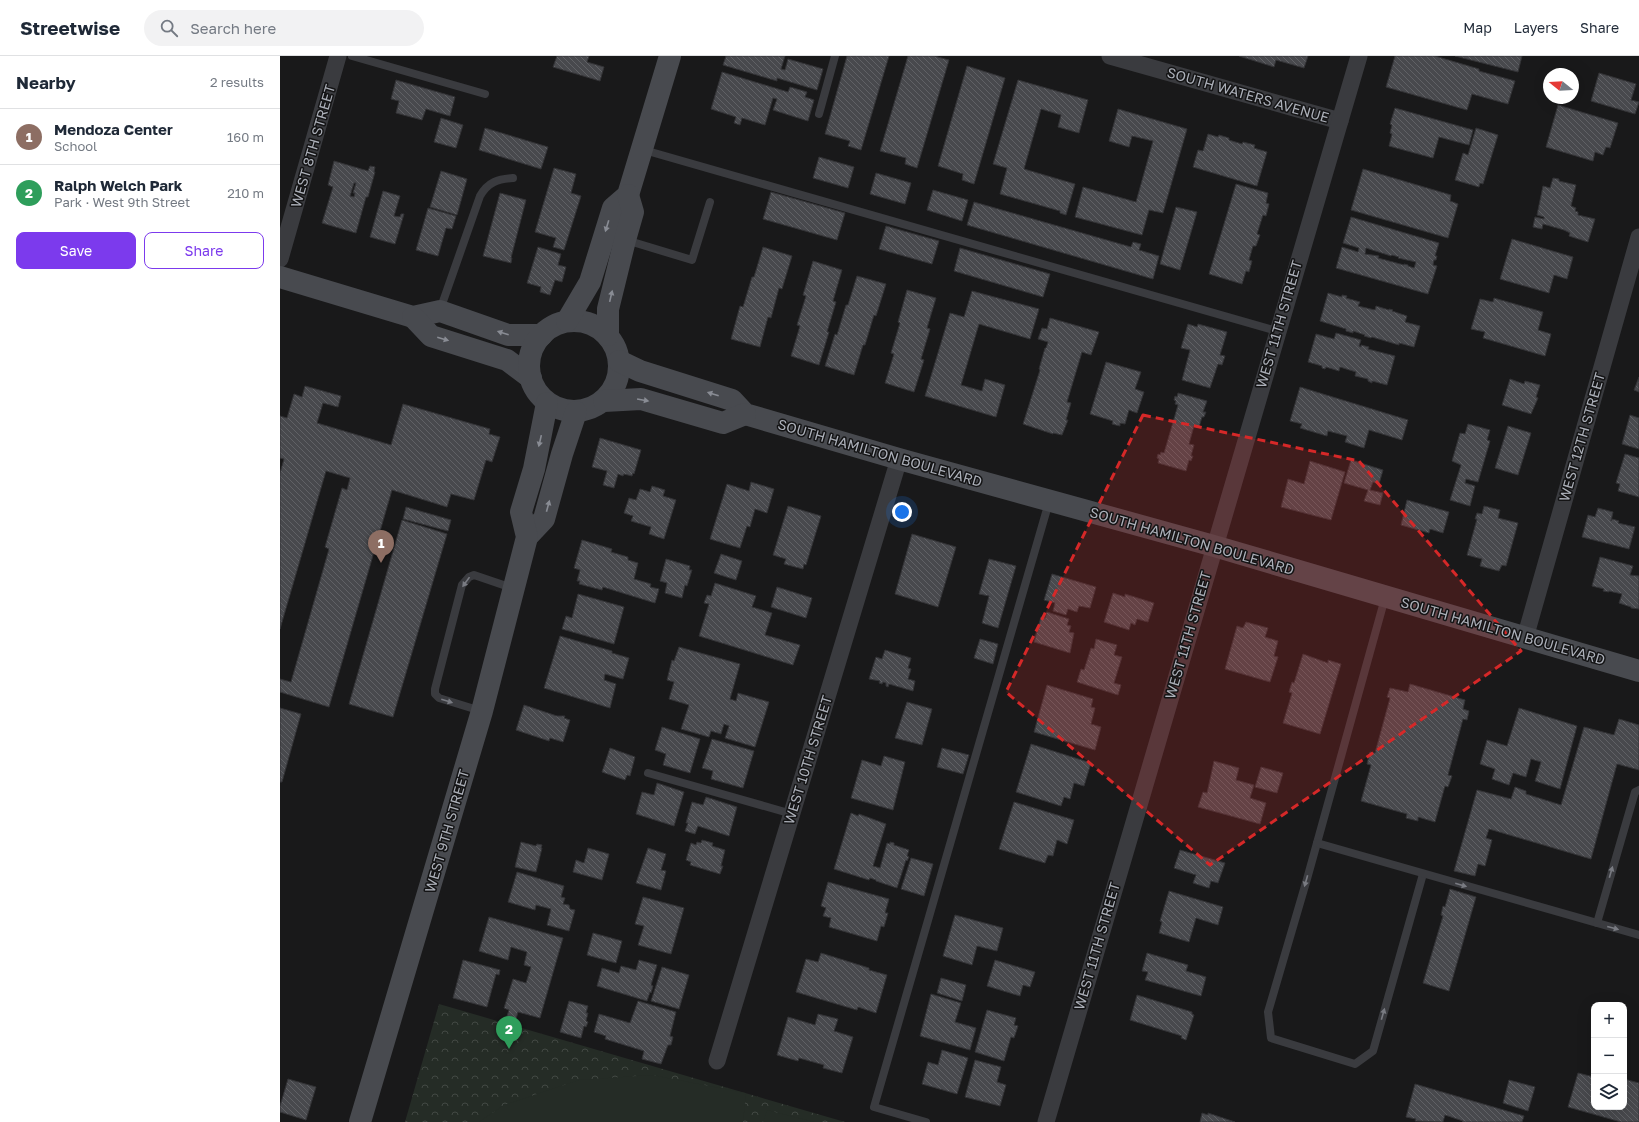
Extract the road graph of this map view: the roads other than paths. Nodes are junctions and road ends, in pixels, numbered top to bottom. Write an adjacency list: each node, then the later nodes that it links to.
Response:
1 (338, 56): 16 (street, WEST 8TH STREET)
2 (352, 56): 7 (lane)
3 (670, 56): 10 (street)
4 (835, 56): 8 (lane)
5 (1110, 56): 9 (street, SOUTH WATERS AVENUE)
6 (1358, 56): 9 (street, WEST 11TH STREET)
7 (485, 94)
8 (819, 114)
9 (1340, 121): 21 (street, WEST 11TH STREET)
10 (642, 149): 12 (street); 21 (lane)
11 (513, 178): 18 (lane)
12 (628, 195): 15 (street); 20 (street, one-way to 20)
13 (710, 202): 15 (lane)
14 (1639, 237): 36 (street, WEST 12TH STREET)
15 (625, 240): 23 (street, one-way to 15)
16 (280, 260)
17 (280, 277): 19 (street)
18 (440, 311): 19 (street); 22 (street, one-way to 18)
19 (413, 317): 25 (street, one-way to 25)
20 (567, 321): 22 (street); 23 (street)
21 (1277, 331): 33 (street, WEST 11TH STREET)
22 (542, 335): 25 (street)
23 (608, 335): 24 (street)
24 (619, 361): 26 (street); 29 (street, SOUTH HAMILTON BOULEVARD, one-way to 24)
25 (531, 378): 27 (street)
26 (604, 401): 28 (street); 29 (street, one-way to 29)
27 (547, 403): 28 (street); 32 (street, WEST 9TH STREET, one-way to 32)
28 (576, 412): 32 (street, WEST 9TH STREET, one-way to 28)
29 (745, 414): 30 (street, SOUTH HAMILTON BOULEVARD)
30 (898, 459): 31 (street, SOUTH HAMILTON BOULEVARD); 41 (street, WEST 10TH STREET)
31 (1049, 501): 33 (street, SOUTH HAMILTON BOULEVARD); 48 (lane)
32 (527, 537): 34 (street, WEST 9TH STREET)
33 (1214, 546): 35 (street, SOUTH HAMILTON BOULEVARD); 49 (street, WEST 11TH STREET)
34 (513, 588): 38 (street, WEST 9TH STREET); 38 (lane, one-way to 38)
35 (1385, 597): 36 (street, SOUTH HAMILTON BOULEVARD); 42 (lane)
36 (1525, 638): 37 (street, SOUTH HAMILTON BOULEVARD)
37 (1639, 671)
38 (482, 711): 47 (street, WEST 9TH STREET)
39 (648, 773): 41 (lane)
40 (1639, 790): 44 (lane, one-way to 40)
41 (792, 814): 46 (street, WEST 10TH STREET)
42 (1317, 843): 43 (lane); 43 (lane, one-way to 43)
43 (1423, 874): 44 (lane, one-way to 44)
44 (1597, 923): 45 (lane, one-way to 45)
45 (1639, 935)
46 (717, 1062)
47 (360, 1122)
48 (926, 1122)
49 (1046, 1122)

